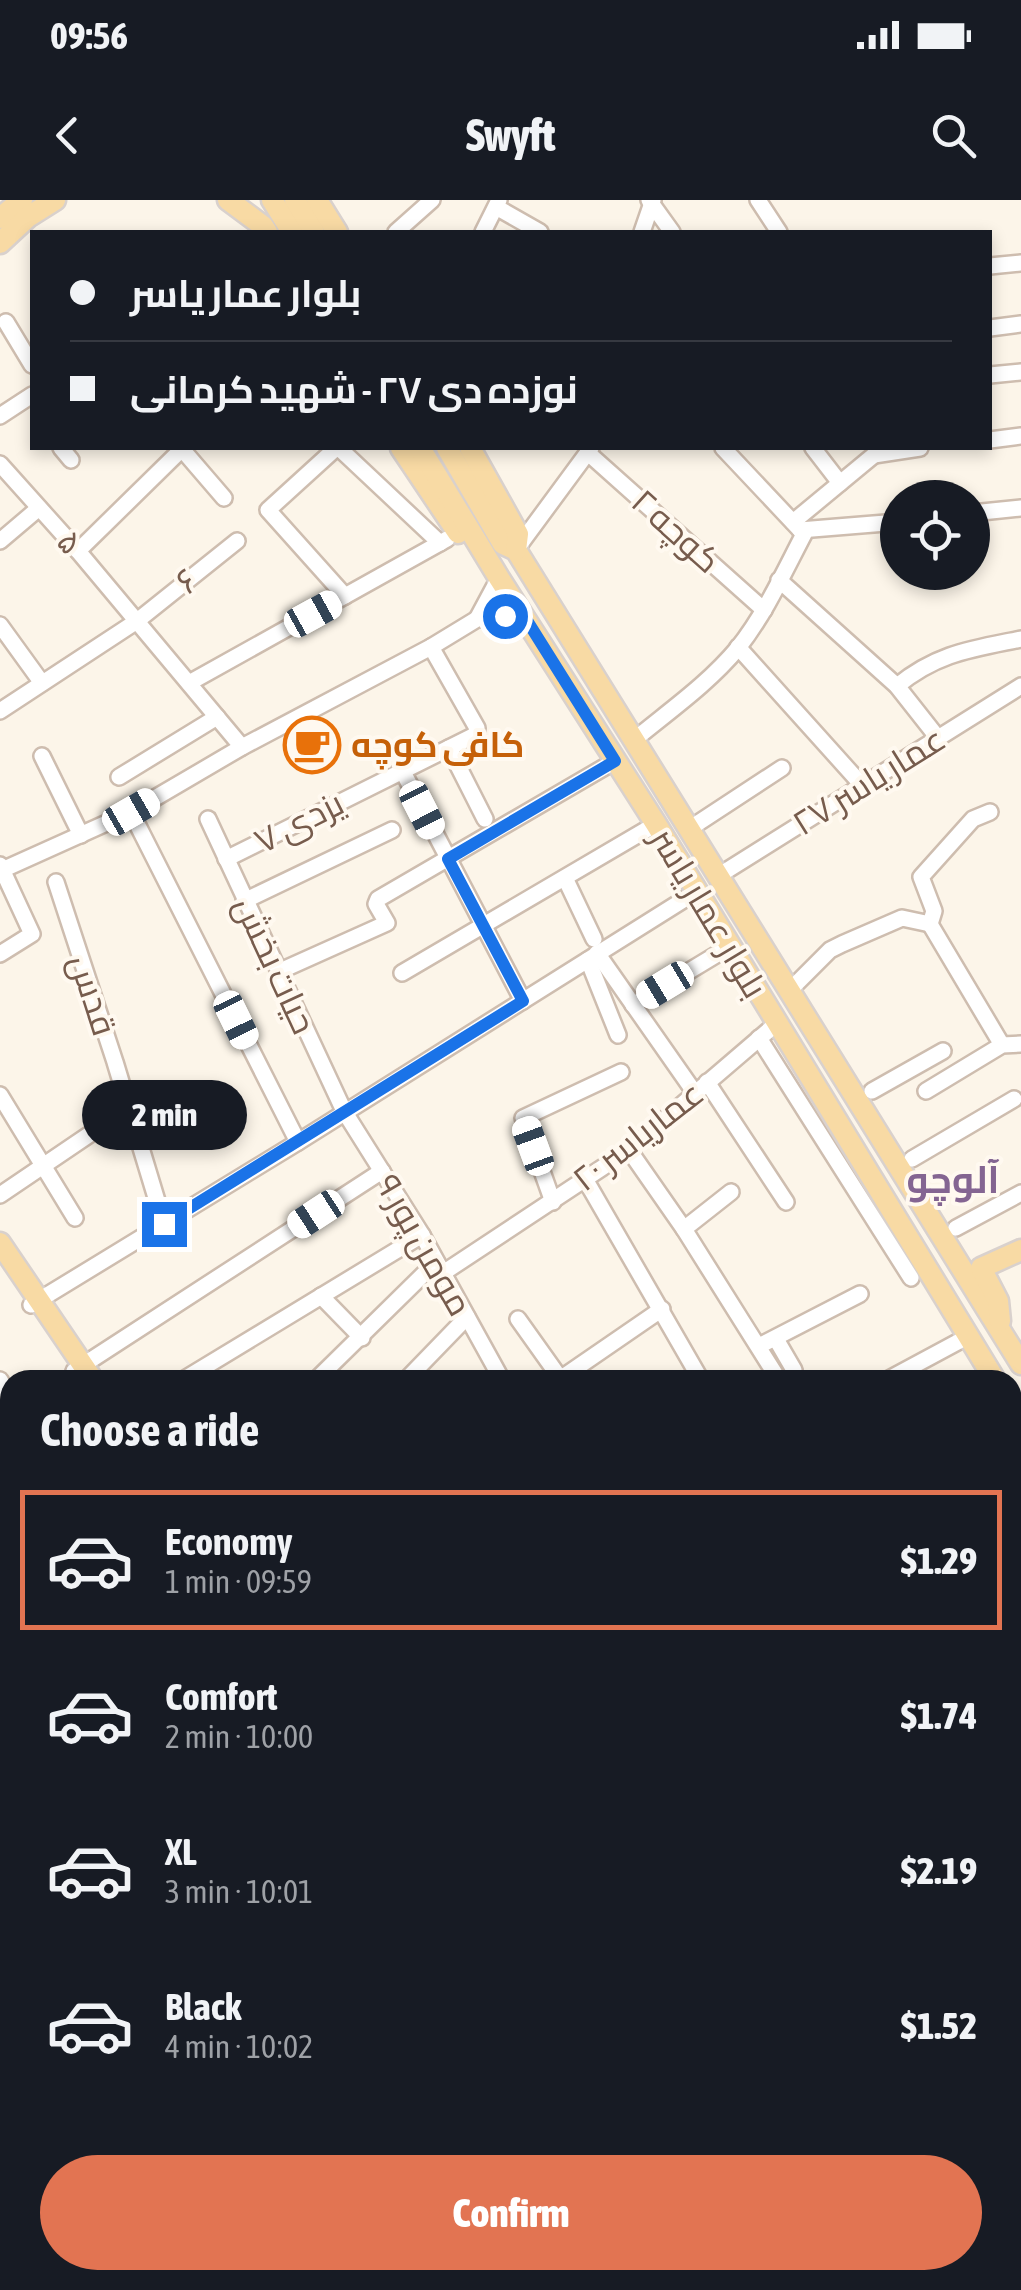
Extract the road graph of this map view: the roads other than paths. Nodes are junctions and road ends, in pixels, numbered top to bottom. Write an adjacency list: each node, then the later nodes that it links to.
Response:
1 (22, 200): 11 (main road)
2 (55, 200): 21 (main road)
3 (228, 200): 12 (main road)
4 (268, 200): 12 (main road); 13 (main road)
5 (294, 200): 14 (main road)
6 (317, 200): 14 (main road)
7 (432, 200): 15 (street)
8 (758, 200): 20 (street)
9 (651, 201): 18 (street); 19 (street)
10 (498, 204): 16 (street); 17 (street)
11 (0, 218)
12 (265, 229)
13 (290, 230)
14 (333, 230)
15 (398, 230)
16 (484, 230)
17 (537, 230)
18 (643, 230)
19 (671, 230)
20 (778, 230)
21 (0, 242)
22 (1021, 263): 23 (street)
23 (992, 266)
24 (6, 322): 27 (street)
25 (1021, 324): 26 (street)
26 (992, 328)
27 (30, 362)
28 (1021, 372): 29 (street)
29 (992, 376)
30 (30, 401): 31 (street)
31 (0, 416)
32 (1021, 436): 33 (street)
33 (992, 440)
34 (180, 450): 58 (street)
35 (184, 450): 48 (street)
36 (336, 450): 62 (street)
37 (340, 450): 54 (street)
38 (402, 450): 54 (main road)
39 (421, 450): 59 (main road, بلوار عمار یاسر)
40 (447, 450): 57 (main road, بلوار عمار یاسر)
41 (589, 450): 57 (street); 63 (street, کوچه ۲)
42 (726, 450): 53 (street)
43 (814, 450): 47 (street)
44 (475, 451): 57 (main road)
45 (873, 451): 47 (street)
46 (0, 464): 49 (street, ۵)
47 (840, 483): 53 (street)
48 (224, 498)
49 (39, 508): 55 (street); 58 (street, ۵)
50 (1021, 508): 51 (street)
51 (990, 511)
52 (880, 523): 53 (street)
53 (799, 529): 61 (street)
54 (449, 538): 59 (main road); 62 (street)
55 (0, 541)
56 (237, 541): 66 (street, ۶)
57 (516, 550): 78 (main road, بلوار عمار یاسر)
58 (78, 551): 66 (street, ۵)
59 (483, 552): 60 (main road, بلوار عمار یاسر)
60 (499, 578): 64 (street); 65 (main road, بلوار عمار یاسر)
61 (780, 580): 63 (street); 73 (street)
62 (344, 596): 71 (street)
63 (764, 610): 70 (street)
64 (477, 619): 65 (street); 69 (street)
65 (526, 619): 82 (main road, بلوار عمار یاسر)
66 (137, 621): 71 (street, ۵); 72 (street, ۶)
67 (0, 625): 72 (street)
68 (1021, 639): 73 (street)
69 (431, 647): 79 (street); 80 (street, یزدی ۷)
70 (738, 647): 78 (street); 86 (street)
71 (188, 683): 76 (street, ۵)
72 (42, 684): 75 (street, ۶)
73 (897, 686): 77 (street)
74 (1021, 686): 77 (street, عمار یاسر ۲۷)
75 (0, 711)
76 (217, 717): 79 (street, ۵); 85 (street)
77 (938, 738): 86 (street, عمار یاسر ۲۷)
78 (634, 740): 92 (main road, بلوار عمار یاسر)
79 (242, 747): 87 (street)
80 (449, 748): 84 (street, یزدی ۷); 90 (street)
81 (42, 756): 94 (street)
82 (615, 761): 91 (main road, بلوار عمار یاسر); 96 (street)
83 (782, 768): 92 (street)
84 (402, 770): 95 (street, یزدی ۷); 96 (street)
85 (119, 776)
86 (862, 786): 98 (street, عمار یاسر ۲۷)
87 (131, 812): 94 (street); 127 (street)
88 (990, 812): 103 (street)
89 (208, 819): 95 (street, حیات بخش)
90 (485, 820)
91 (656, 824): 99 (street); 101 (main road, بلوار عمار یاسر)
92 (689, 829): 98 (main road, بلوار عمار یاسر)
93 (392, 830): 102 (street)
94 (81, 834): 97 (street)
95 (226, 859): 102 (street, حیات بخش)
96 (448, 859): 104 (street); 108 (street)
97 (1, 869): 107 (street)
98 (718, 876): 110 (main road, بلوار عمار یاسر)
99 (565, 878): 104 (street); 106 (street)
100 (56, 882): 139 (street, قدس)
101 (696, 892): 105 (main road, بلوار عمار یاسر); 106 (street)
102 (244, 901): 108 (street, حیات بخش)
103 (930, 924): 110 (street); 117 (street)
104 (483, 925): 109 (street); 111 (street)
105 (729, 947): 112 (street); 113 (main road, بلوار عمار یاسر)
106 (593, 950): 111 (street); 112 (street); 114 (street)
107 (0, 954)
108 (280, 971): 125 (street, حیات بخش)
109 (402, 973)
110 (789, 990): 154 (main road, بلوار عمار یاسر)
111 (523, 1001): 125 (street)
112 (633, 1004): 120 (street)
113 (776, 1024): 115 (street, عماریاسر ۲۰); 155 (main road, بلوار عمار یاسر)
114 (618, 1035)
115 (759, 1038): 120 (street, عماریاسر ۲۰); 147 (street)
116 (1021, 1044): 117 (street)
117 (1002, 1045): 122 (street)
118 (943, 1051): 121 (street)
119 (621, 1072): 136 (street)
120 (701, 1088): 128 (street, عماریاسر ۲۰); 137 (street)
121 (872, 1091)
122 (926, 1091)
123 (0, 1095): 130 (street)
124 (1014, 1099): 129 (street)
125 (344, 1111): 127 (street); 131 (street, مومن پور ۹)
126 (96, 1130): 130 (street)
127 (298, 1142): 139 (street)
128 (629, 1150): 132 (street, عماریاسر ۲۰); 140 (street)
129 (912, 1159)
130 (42, 1166): 135 (street); 138 (street)
131 (382, 1171): 142 (street, مومن پور ۹); 161 (street)
132 (586, 1179): 136 (street, عماریاسر ۲۰); 151 (street)
133 (730, 1192): 140 (street)
134 (1021, 1193): 141 (street)
135 (0, 1195)
136 (553, 1202): 146 (street, عماریاسر ۲۰)
137 (786, 1202)
138 (75, 1218)
139 (164, 1224): 150 (street)
140 (684, 1228): 158 (street)
141 (956, 1228)
142 (422, 1236): 146 (street, مومن پور ۹); 149 (street)
143 (0, 1243): 145 (main road)
144 (1021, 1250): 154 (main road)
145 (4, 1265): 150 (main road)
146 (440, 1267): 152 (street, مومن پور ۹); 156 (street, عماریاسر ۲۰)
147 (911, 1278)
148 (860, 1294): 157 (street)
149 (321, 1296): 156 (street); 162 (street)
150 (35, 1303): 160 (main road)
151 (662, 1309): 167 (street); 168 (street)
152 (467, 1317): 164 (street); 165 (street, مومن پور ۹)
153 (518, 1319): 166 (street)
154 (1002, 1333): 159 (main road, بلوار عمار یاسر)
155 (967, 1336): 171 (street); 172 (main road, بلوار عمار یاسر)
156 (362, 1338): 163 (street, عماریاسر ۲۰)
157 (776, 1339): 158 (street); 170 (street)
158 (759, 1346): 169 (street)
159 (1021, 1364)
160 (80, 1370)
161 (89, 1370)
162 (199, 1370)
163 (327, 1370)
164 (416, 1370)
165 (493, 1370)
166 (554, 1370)
167 (579, 1370)
168 (696, 1370)
169 (773, 1370)
170 (794, 1370)
171 (907, 1370)
172 (989, 1370)

